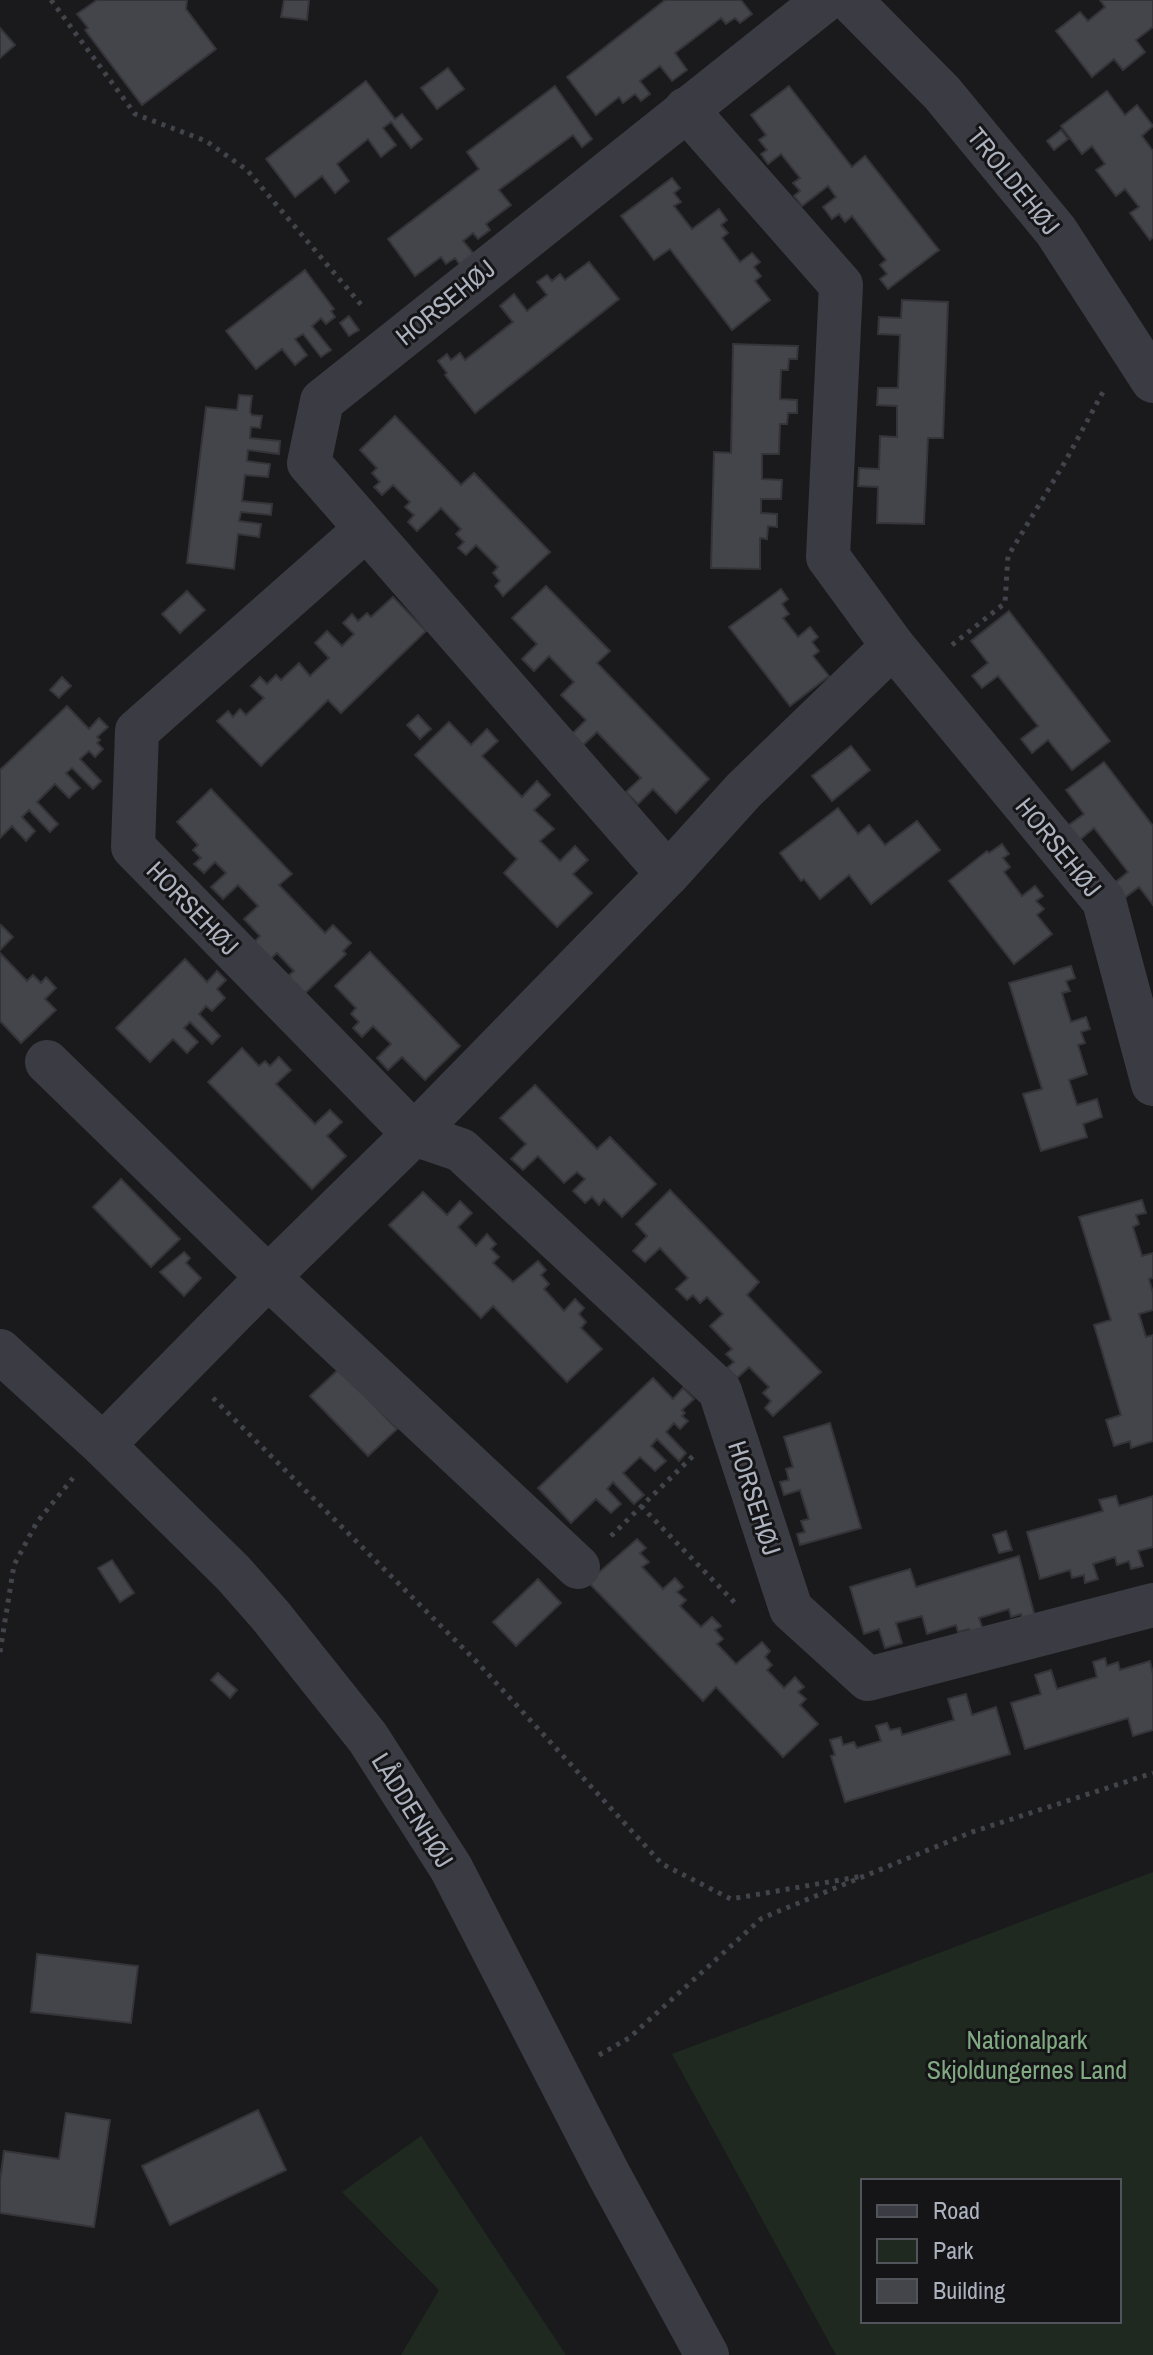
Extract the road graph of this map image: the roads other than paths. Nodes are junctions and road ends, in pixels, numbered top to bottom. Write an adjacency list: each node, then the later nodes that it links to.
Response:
1 (825, 0): 3 (street, HORSEHØJ)
2 (850, 0): 4 (street, TROLDEHØJ)
3 (686, 109): 5 (street, HORSEHØJ); 6 (street, HORSEHØJ)
4 (1153, 381)
5 (366, 529): 7 (street, HORSEHØJ); 10 (street, HORSEHØJ)
6 (905, 660): 7 (street); 9 (street, HORSEHØJ)
7 (668, 874): 10 (street)
8 (47, 1062): 11 (street)
9 (1153, 1084)
10 (414, 1134): 11 (street); 15 (street, HORSEHØJ)
11 (268, 1277): 13 (street); 14 (street)
12 (0, 1351): 13 (street, LÅDDENHØJ)
13 (103, 1445): 16 (street, LÅDDENHØJ)
14 (578, 1567)
15 (1153, 1605)
16 (707, 2355)

